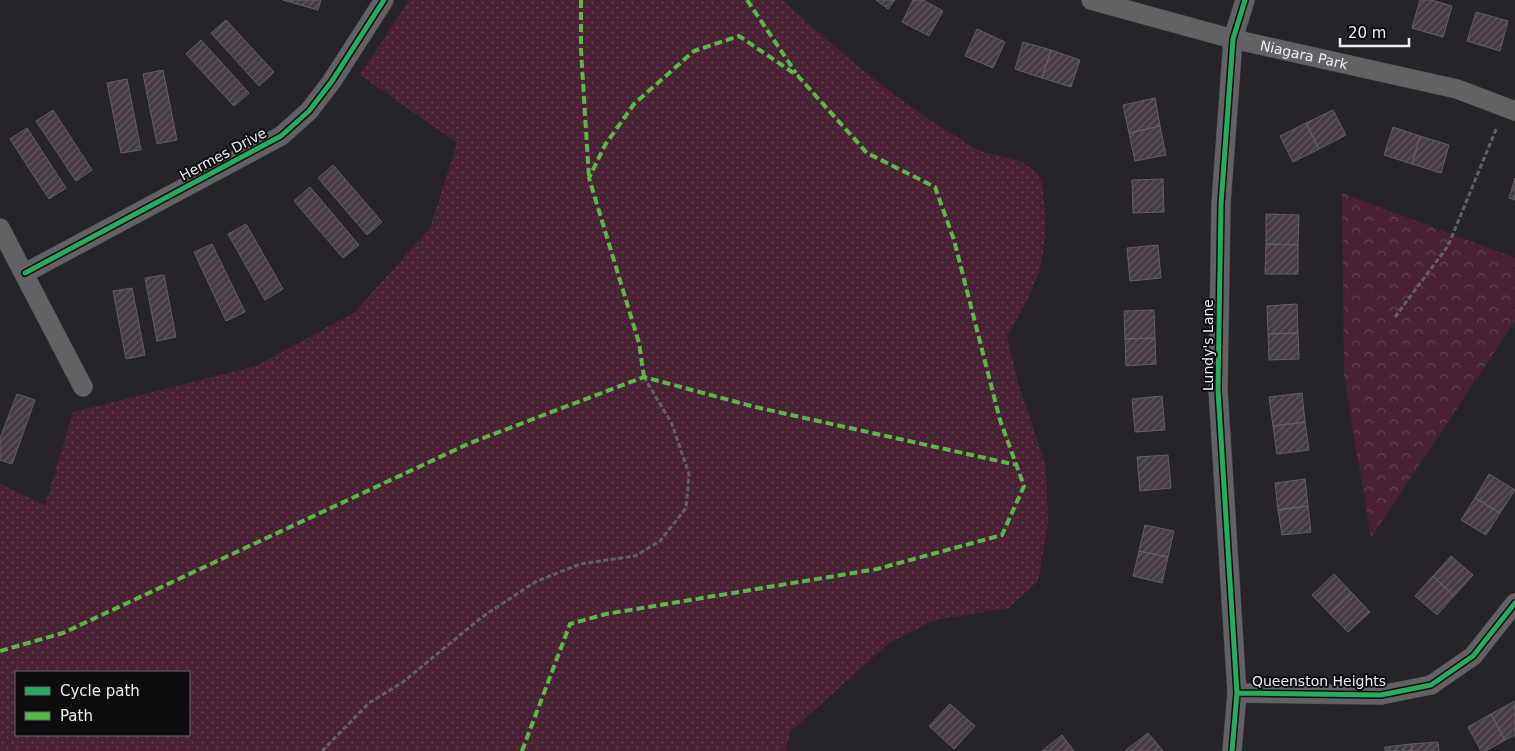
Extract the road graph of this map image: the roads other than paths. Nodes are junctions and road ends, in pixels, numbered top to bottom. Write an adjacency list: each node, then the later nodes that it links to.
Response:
1 (384, 0): 7 (street, Hermes Drive)
2 (1091, 0): 4 (street, Niagara Park)
3 (1245, 0): 4 (street, Lundy's Lane)
4 (1233, 39): 5 (street, Niagara Park); 10 (street, Lundy's Lane)
5 (1510, 110)
6 (0, 228): 7 (street)
7 (25, 273): 8 (street)
8 (82, 387)
9 (1515, 603): 10 (street, Queenston Heights)
10 (1237, 693): 11 (street, Lundy's Lane)
11 (1232, 751)

